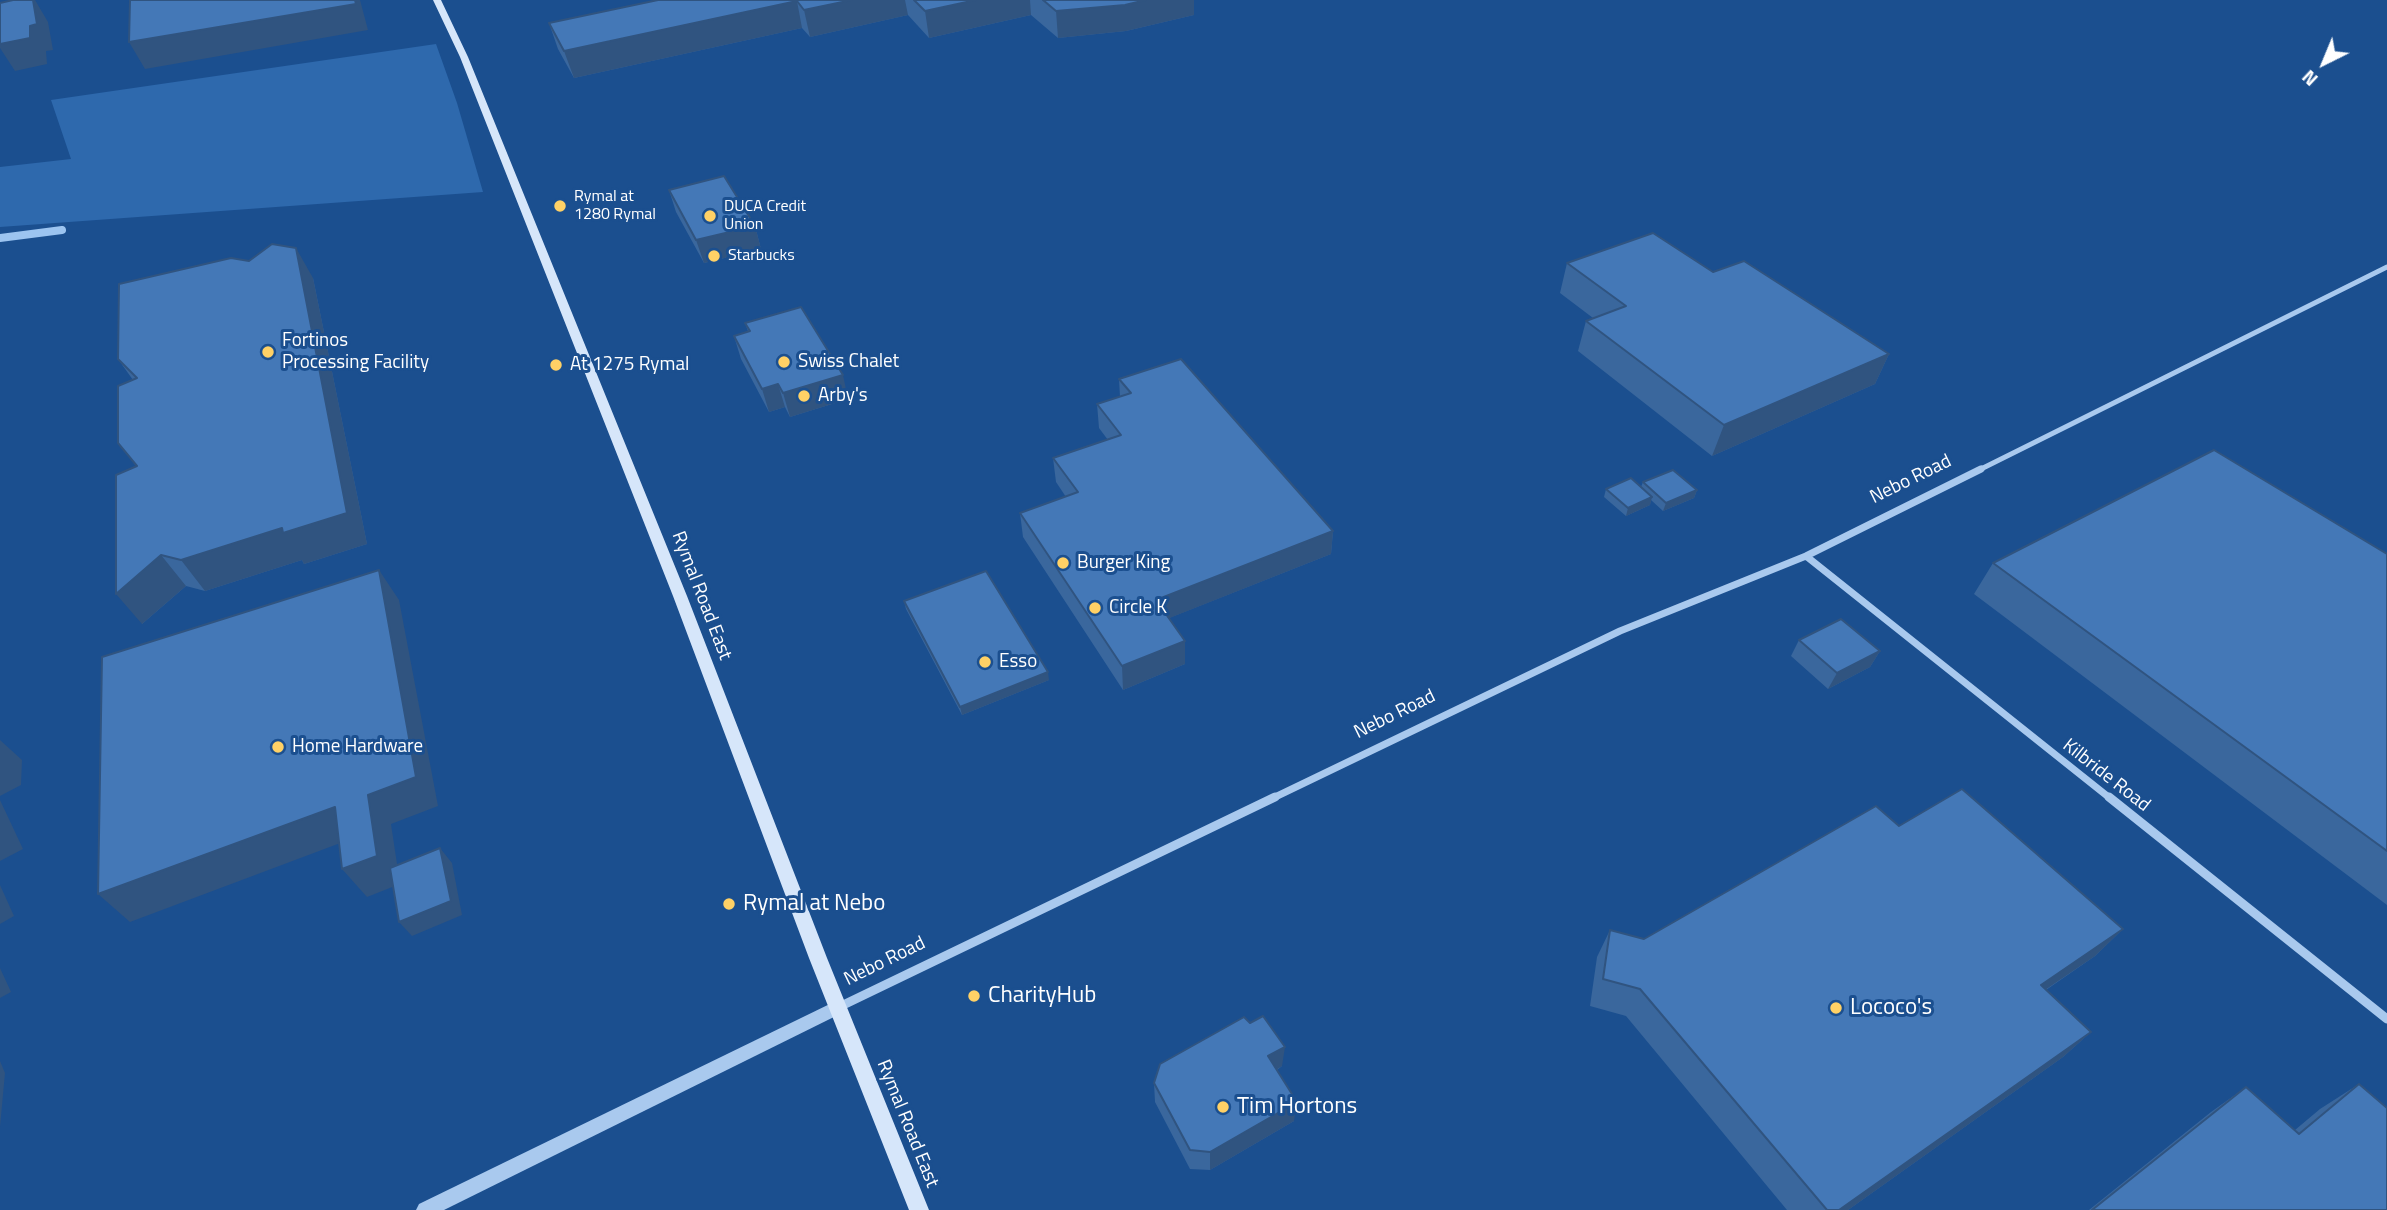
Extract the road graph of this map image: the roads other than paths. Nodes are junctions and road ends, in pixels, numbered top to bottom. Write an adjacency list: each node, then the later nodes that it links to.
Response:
1 (437, 0): 4 (main road, Rymal Road East)
2 (2387, 267): 3 (street, Nebo Road)
3 (1806, 556): 4 (street, Nebo Road); 5 (street, Kilbride Road)
4 (838, 1007): 6 (street, Nebo Road); 7 (main road, Rymal Road East)
5 (2387, 1019)
6 (425, 1210)
7 (919, 1210)

